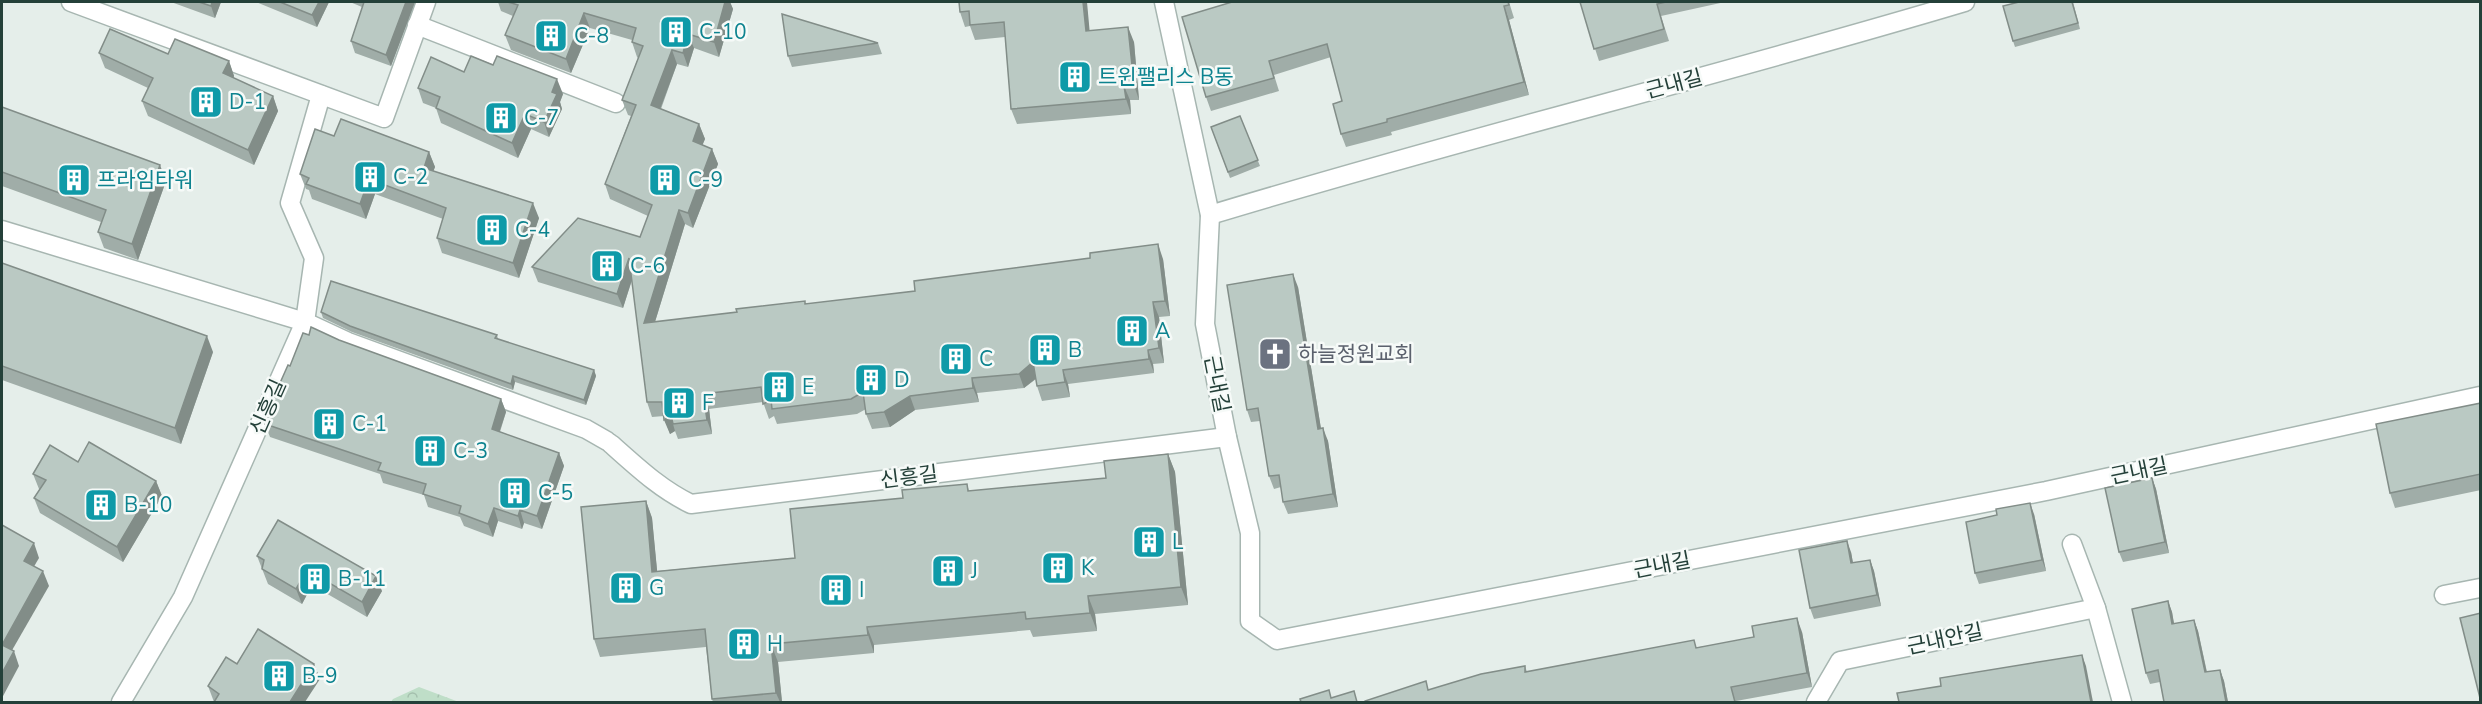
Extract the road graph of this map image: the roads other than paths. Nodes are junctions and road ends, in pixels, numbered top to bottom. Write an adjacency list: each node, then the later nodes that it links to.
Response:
1 (71, 2): 6 (street)
2 (426, 2): 5 (street)
3 (1164, 2): 8 (street, 근내길)
4 (1965, 2): 8 (street, 근내길)
5 (417, 25): 6 (street); 7 (street)
6 (321, 95): 10 (street, 신흥길)
7 (616, 102)
8 (1210, 215): 12 (street, 근내길)
9 (2, 230): 10 (street, 신흥길)
10 (305, 322): 12 (street, 신흥길); 17 (street, 신흥길)
11 (2481, 396): 12 (street, 근내길)
12 (1227, 437)
13 (2072, 544): 16 (street)
14 (2481, 588): 15 (street)
15 (2444, 595)
16 (2096, 608): 18 (street, 근내안길); 19 (street)
17 (121, 702)
18 (1816, 702)
19 (2122, 702)

